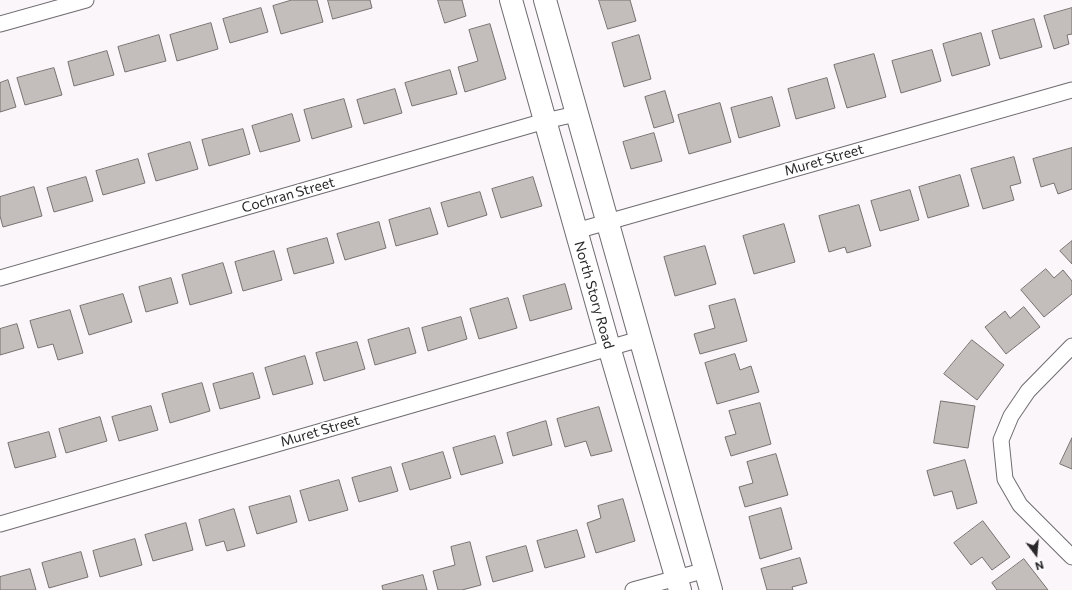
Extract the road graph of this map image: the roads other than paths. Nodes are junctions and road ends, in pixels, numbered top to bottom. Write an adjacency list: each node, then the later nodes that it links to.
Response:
1 (86, 0): 4 (street)
2 (512, 0): 7 (main road, North Story Road)
3 (545, 0): 6 (main road)
4 (0, 24)
5 (1072, 90): 8 (street, Muret Street)
6 (576, 114): 7 (street, Cochran Street); 8 (main road)
7 (545, 121): 9 (main road, North Story Road); 10 (street, Cochran Street)
8 (606, 222): 9 (street, Muret Street); 11 (main road)
9 (576, 231): 13 (main road, North Story Road)
10 (0, 278)
11 (640, 339): 13 (street, Muret Street); 16 (main road)
12 (1072, 346): 15 (street)
13 (609, 347): 14 (street, Muret Street); 17 (main road, North Story Road)
14 (0, 524)
15 (1072, 557)
16 (708, 580): 17 (street)
17 (679, 584): 18 (street)
18 (633, 590)

